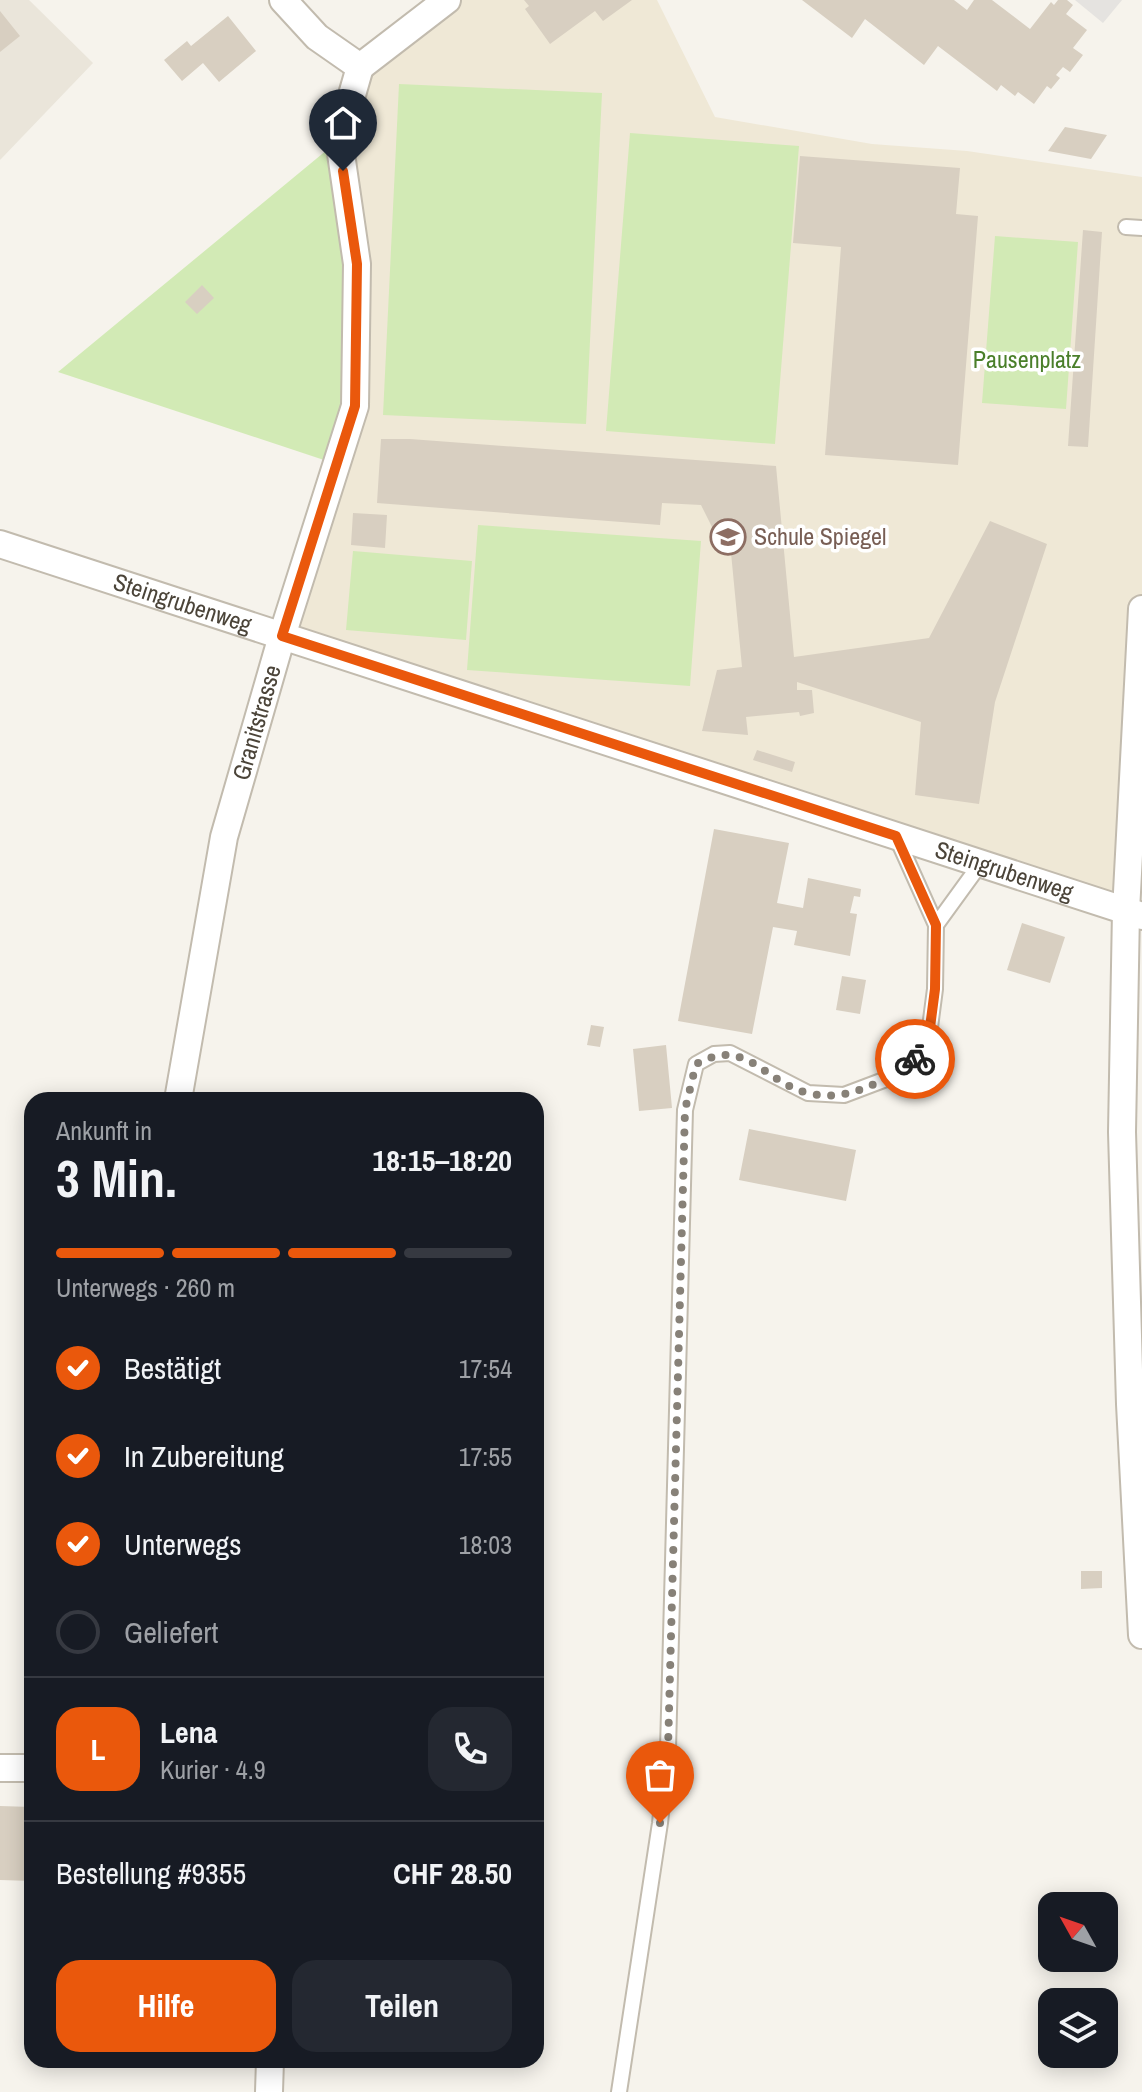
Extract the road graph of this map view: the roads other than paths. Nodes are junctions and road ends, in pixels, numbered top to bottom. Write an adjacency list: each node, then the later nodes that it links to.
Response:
1 (283, 0): 3 (street)
2 (447, 0): 3 (street)
3 (360, 67): 8 (street, Granitstrasse)
4 (1126, 227): 5 (lane)
5 (1142, 228)
6 (0, 544): 8 (street, Steingrubenweg)
7 (1142, 609): 11 (street)
8 (282, 636): 9 (street, Steingrubenweg); 13 (street, Granitstrasse)
9 (896, 836): 10 (street, Steingrubenweg); 12 (lane)
10 (981, 863): 11 (street, Steingrubenweg); 12 (lane)
11 (1134, 914): 14 (street)
12 (936, 925): 19 (lane)
13 (179, 1092)
14 (1142, 1635)
15 (0, 1768): 16 (street)
16 (24, 1768)
17 (270, 2068): 18 (street)
18 (269, 2092)
19 (619, 2092)

